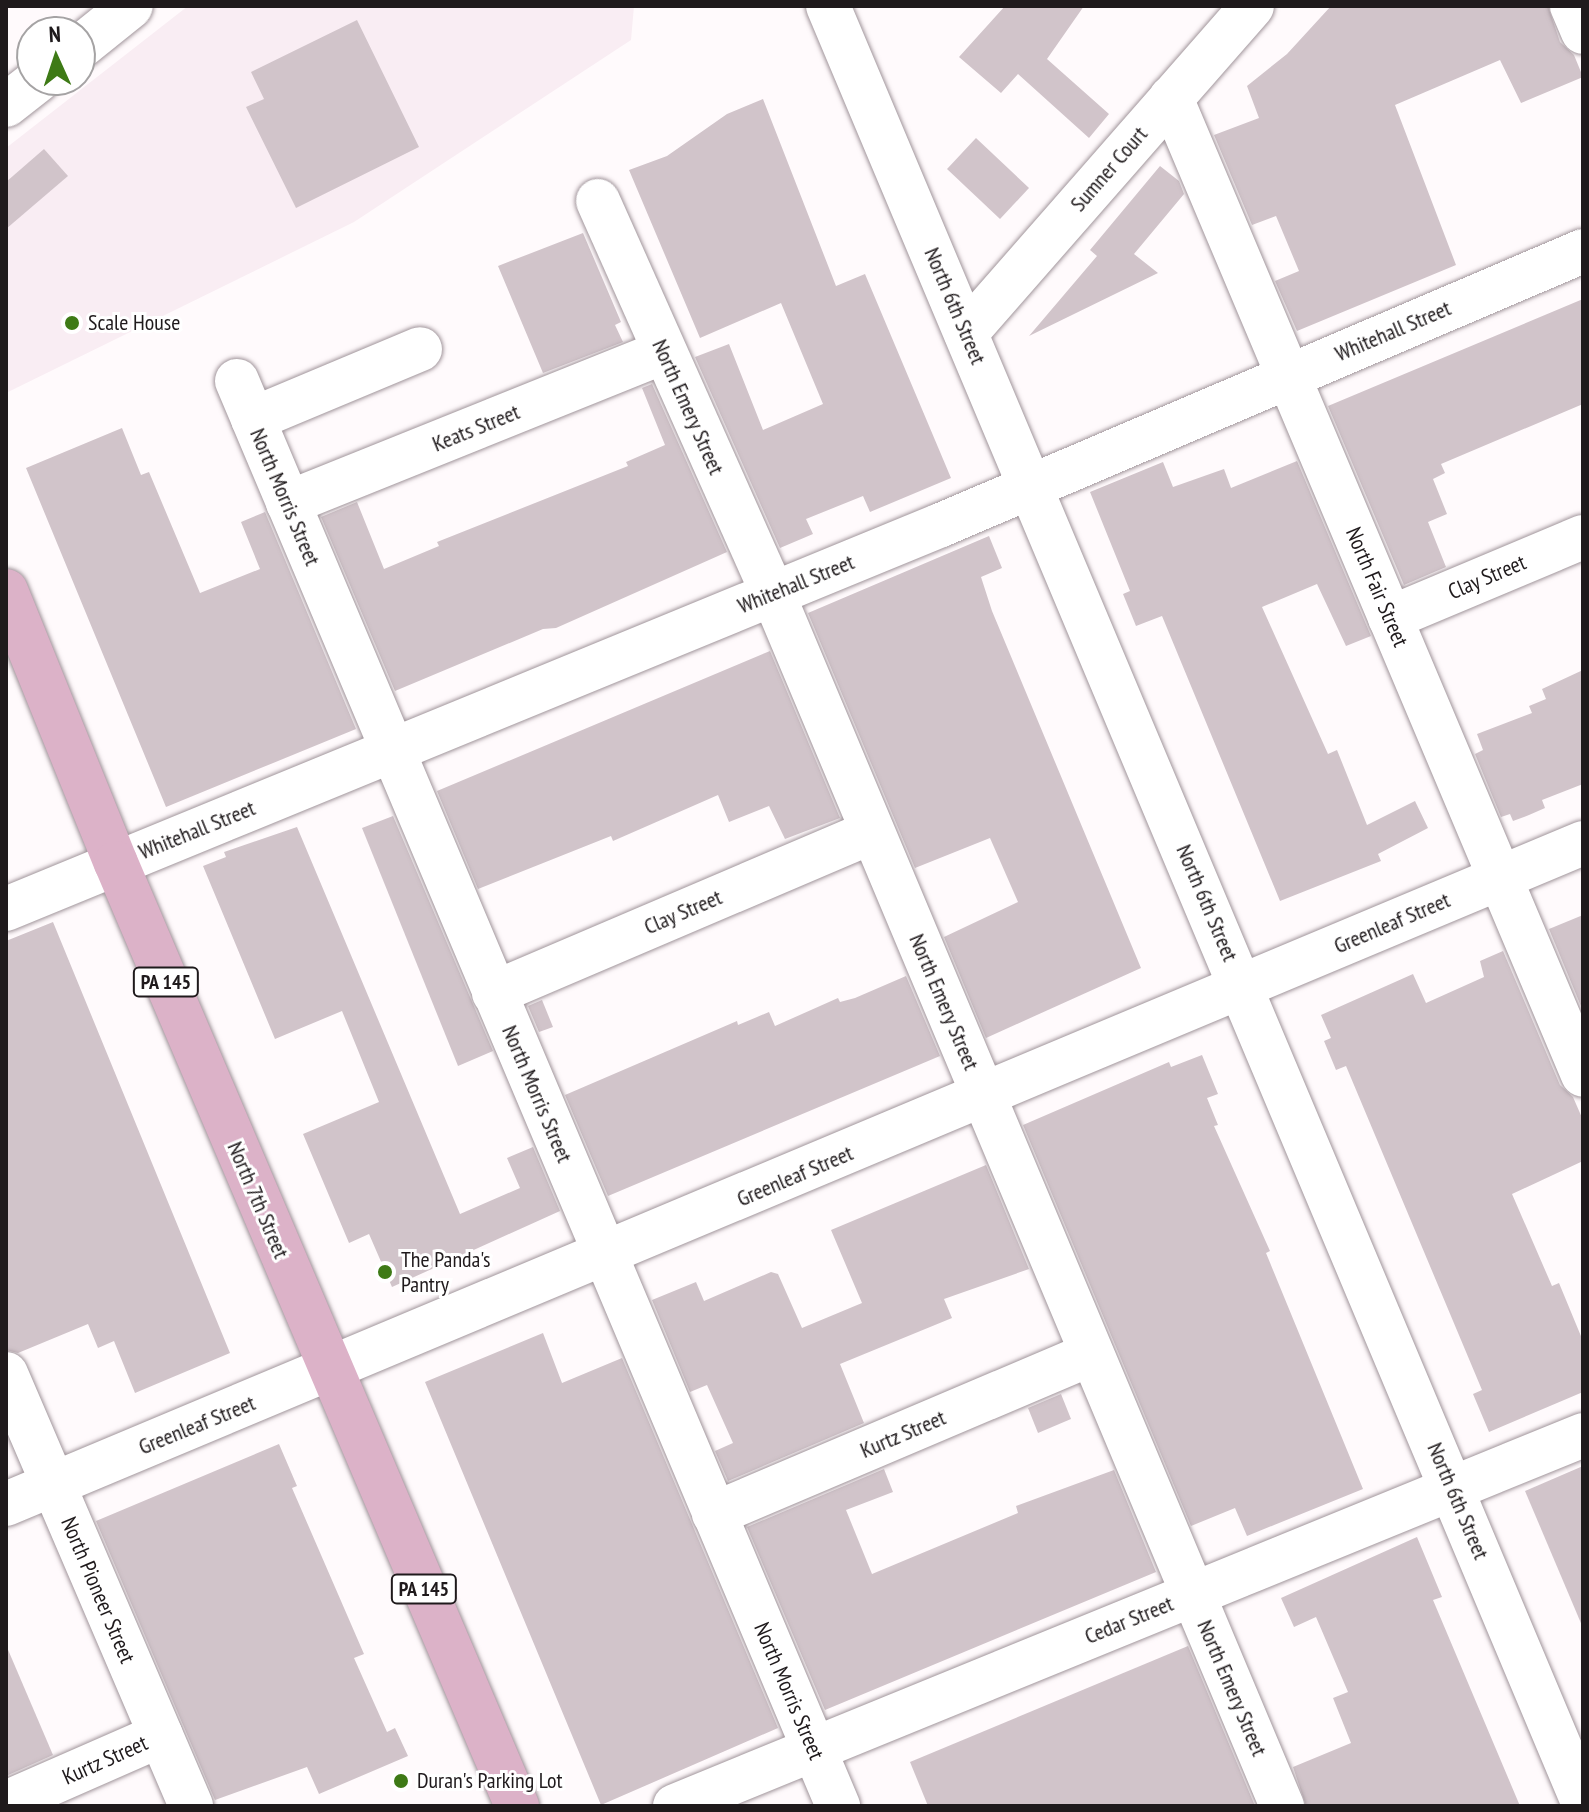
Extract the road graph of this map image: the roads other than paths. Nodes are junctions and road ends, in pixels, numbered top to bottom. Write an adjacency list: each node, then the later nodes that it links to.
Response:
1 (131, 6): 6 (street)
2 (828, 6): 10 (street, North 6th Street)
3 (1252, 6): 7 (street, Sumner Court)
4 (1572, 6): 5 (street)
5 (1583, 32)
6 (96, 34)
7 (1171, 98): 10 (street, Sumner Court); 13 (street, North Fair Street)
8 (598, 201): 12 (street, North Emery Street)
9 (1583, 251): 13 (street, Whitehall Street)
10 (966, 333): 14 (street, North 6th Street)
11 (420, 349): 15 (street, North Morris Street)
12 (664, 352): 15 (street, Keats Street); 18 (street, North Emery Street)
13 (1287, 376): 14 (street, Whitehall Street); 19 (street, North Fair Street)
14 (1031, 485): 18 (street, Whitehall Street); 26 (street, North 6th Street)
15 (288, 503): 20 (street, North Morris Street)
16 (1583, 537): 19 (street, Clay Street)
17 (6, 591): 23 (main road, North 7th Street / PA 145)
18 (773, 594): 20 (street, Whitehall Street); 21 (street, North Emery Street)
19 (1390, 618): 24 (street, North Fair Street)
20 (392, 749): 23 (street, Whitehall Street); 27 (street, North Morris Street)
21 (872, 832): 27 (street, Clay Street); 29 (street, North Emery Street)
22 (1583, 843): 24 (street, Greenleaf Street)
23 (116, 863): 25 (street, Whitehall Street); 32 (main road, North 7th Street / PA 145)
24 (1501, 878): 26 (street, Greenleaf Street); 28 (street, North Fair Street)
25 (6, 909)
26 (1242, 986): 29 (street, Greenleaf Street); 36 (street, North 6th Street)
27 (494, 993): 30 (street, North Morris Street)
28 (1583, 1075)
29 (984, 1097): 30 (street, Greenleaf Street); 31 (street, North Emery Street)
30 (604, 1256): 32 (street, Greenleaf Street); 38 (street, North Morris Street)
31 (1091, 1354): 38 (street, Kurtz Street); 39 (street, North Emery Street)
32 (330, 1371): 35 (street, Greenleaf Street); 45 (main road, North 7th Street / PA 145)
33 (6, 1374): 35 (street, North Pioneer Street)
34 (1583, 1435): 36 (street, Cedar Street)
35 (53, 1484): 37 (street, Greenleaf Street); 40 (street, North Pioneer Street)
36 (1452, 1486): 39 (street, Cedar Street); 42 (street, North 6th Street)
37 (6, 1504)
38 (714, 1514): 41 (street, North Morris Street)
39 (1193, 1595): 41 (street, Cedar Street); 48 (street, North Emery Street)
40 (161, 1735): 43 (street, Kurtz Street); 44 (street, North Pioneer Street)
41 (813, 1746): 46 (street, Cedar Street); 47 (street, North Morris Street)
42 (1583, 1802)
43 (6, 1803)
44 (191, 1806)
45 (517, 1806)
46 (675, 1806)
47 (838, 1806)
48 (1282, 1806)

